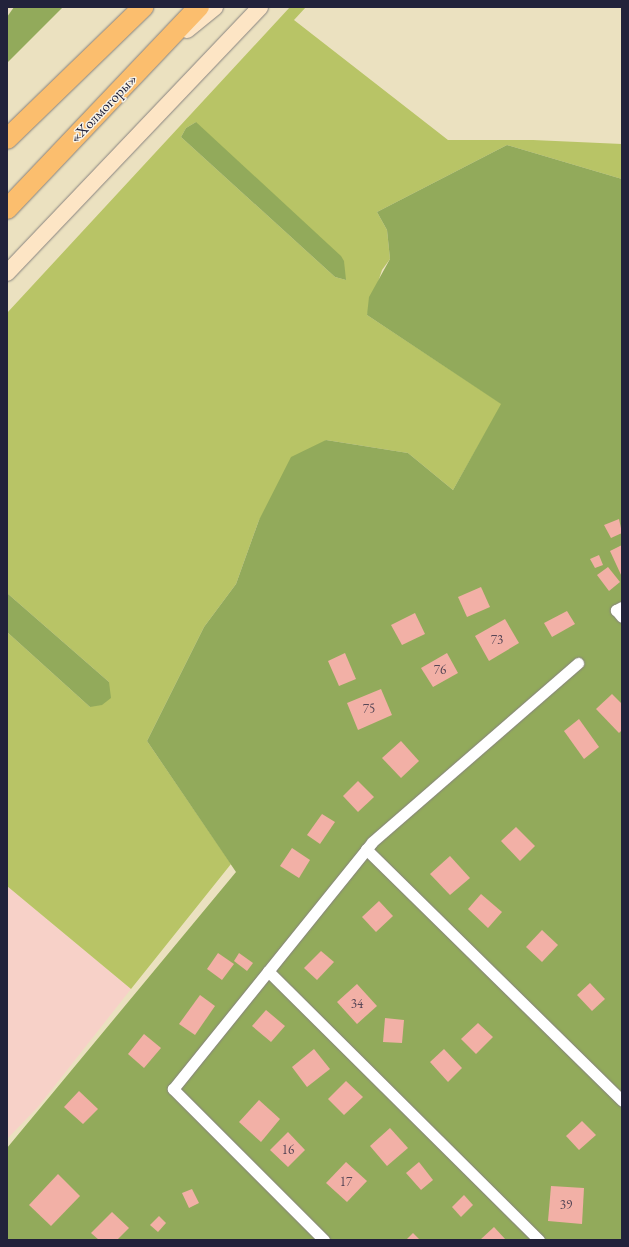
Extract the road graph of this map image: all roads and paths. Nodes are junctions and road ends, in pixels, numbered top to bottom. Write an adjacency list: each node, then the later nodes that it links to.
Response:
1 (143, 7): 6 (highway)
2 (200, 7): 5 (highway, «Холмогоры»)
3 (215, 7): 5 (main road)
4 (260, 7): 8 (main road)
5 (141, 68): 7 (highway, «Холмогоры»)
6 (7, 139)
7 (7, 209)
8 (7, 273)
9 (622, 607): 10 (street)
10 (622, 617)
11 (578, 663): 12 (street)
12 (366, 849): 13 (street); 14 (street)
13 (268, 971): 15 (street); 16 (street)
14 (622, 1101)
15 (324, 1240)
16 (539, 1240)

